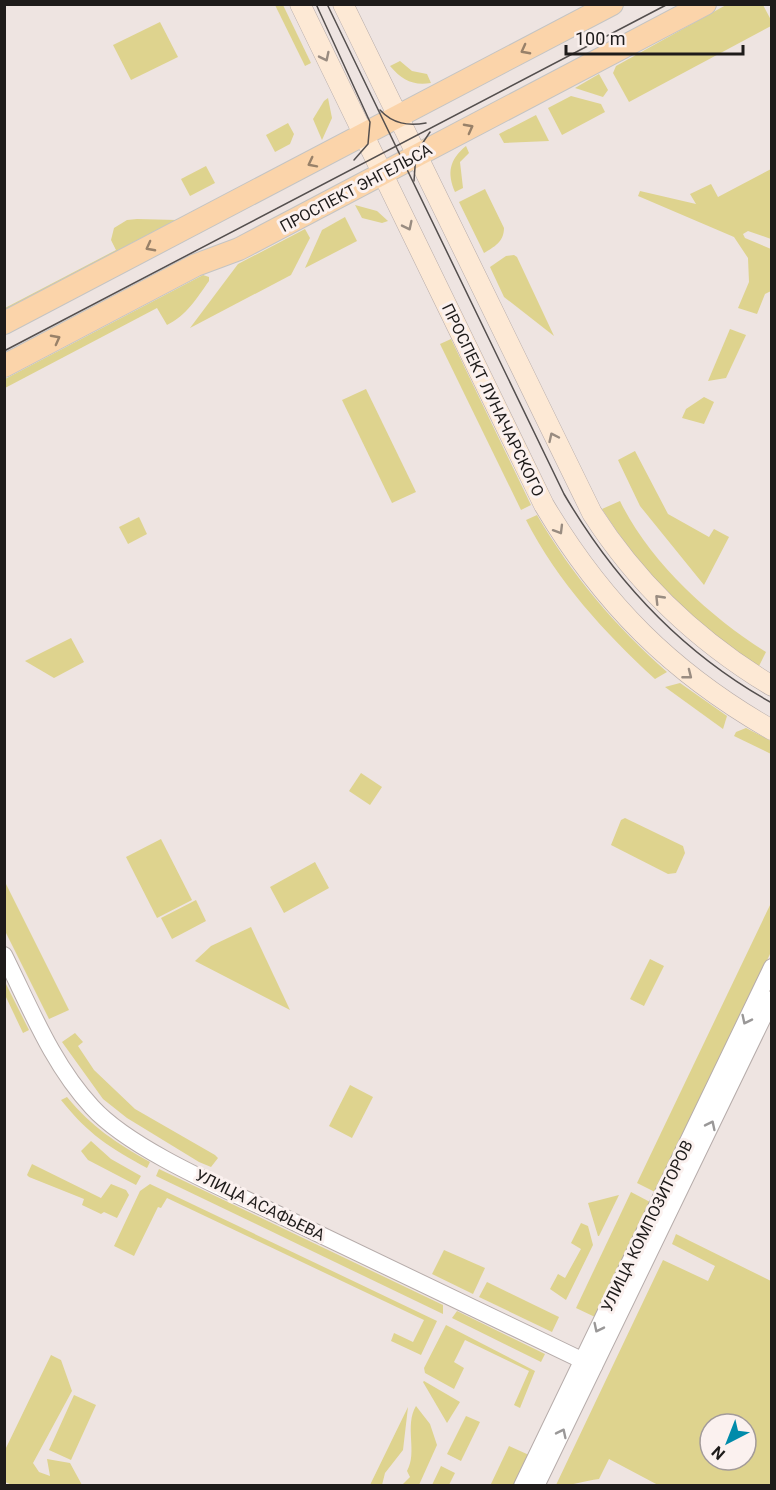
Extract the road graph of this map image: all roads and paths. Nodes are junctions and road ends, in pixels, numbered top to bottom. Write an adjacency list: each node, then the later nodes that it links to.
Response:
1 (300, 4): 6 (main road, ПРОСПЕКТ ЛУНАЧАРСКОГО, one-way to 6)
2 (343, 4): 5 (main road)
3 (612, 4): 5 (main road, one-way to 5)
4 (705, 4): 7 (main road, ПРОСПЕКТ ЭНГЕЛЬСА, one-way to 4)
5 (398, 118): 6 (main road); 7 (main road)
6 (363, 136): 8 (main road, ПРОСПЕКТ ЛУНАЧАРСКОГО); 9 (main road, one-way to 9)
7 (417, 156): 8 (main road, ПРОСПЕКТ ЭНГЕЛЬСА); 11 (main road, one-way to 7)
8 (383, 174): 10 (main road, ПРОСПЕКТ ЭНГЕЛЬСА, one-way to 8); 12 (main road, ПРОСПЕКТ ЛУНАЧАРСКОГО, one-way to 12)
9 (4, 323)
10 (4, 366)
11 (771, 686)
12 (771, 730)
13 (4, 954): 16 (street, УЛИЦА АСАФЬЕВА)
14 (771, 967): 16 (street, УЛИЦА КОМПОЗИТОРОВ, one-way to 16)
15 (771, 999): 16 (street, УЛИЦА КОМПОЗИТОРОВ, one-way to 15)
16 (588, 1363): 17 (street, УЛИЦА КОМПОЗИТОРОВ); 18 (street, УЛИЦА КОМПОЗИТОРОВ, one-way to 16)
17 (522, 1485)
18 (536, 1485)

